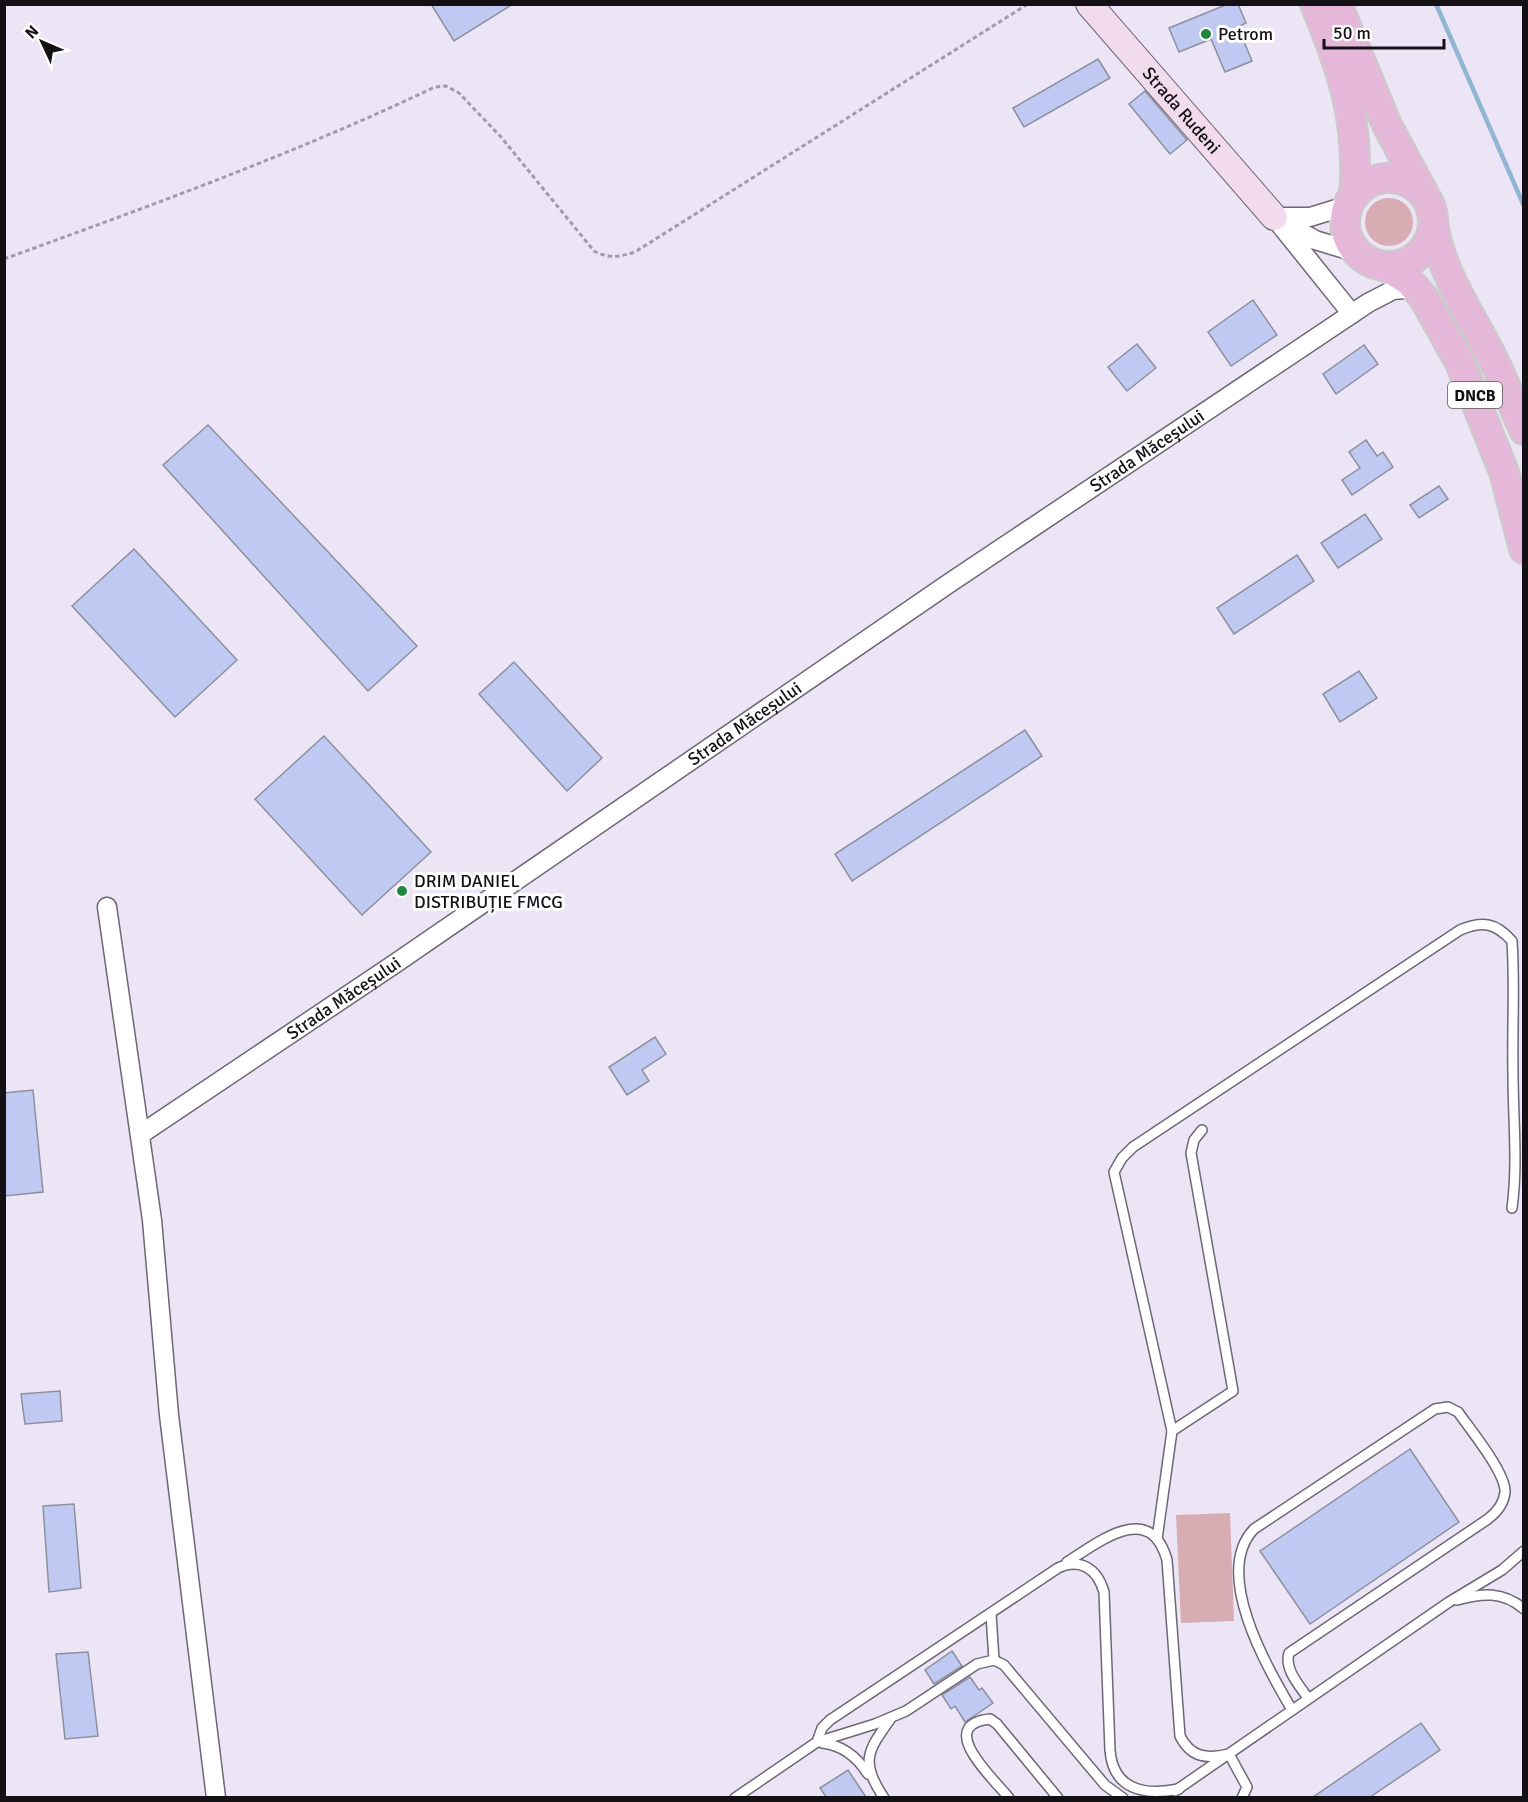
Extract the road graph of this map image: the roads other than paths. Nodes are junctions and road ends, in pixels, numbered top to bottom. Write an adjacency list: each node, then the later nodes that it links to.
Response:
1 (1089, 4): 6 (street, Strada Rudeni)
2 (1315, 4): 4 (main road)
3 (1337, 4): 5 (main road, DNCB)
4 (1351, 201): 5 (main road); 6 (street); 7 (main road)
5 (1429, 208): 8 (main road); 11 (main road, DNCB)
6 (1274, 217): 7 (street); 10 (street)
7 (1358, 253): 8 (main road, DNCB)
8 (1385, 266): 9 (main road, DNCB)
9 (1416, 288): 10 (street, Strada Măceșului); 12 (main road, DNCB)
10 (1352, 314): 15 (street, Strada Măceșului)
11 (1524, 430)
12 (1524, 549)
13 (107, 907): 15 (street)
14 (1202, 1130): 17 (lane)
15 (141, 1134): 32 (street)
16 (1512, 1208): 17 (lane)
17 (1172, 1431): 18 (lane)
18 (1157, 1539): 20 (lane); 29 (lane)
19 (1524, 1551): 21 (lane)
20 (1058, 1568): 23 (lane); 31 (lane)
21 (1449, 1602): 22 (lane); 25 (lane)
22 (1524, 1609)
23 (991, 1614): 24 (lane); 28 (lane)
24 (994, 1660): 27 (lane); 37 (lane)
25 (1308, 1698): 26 (lane); 26 (lane)
26 (1292, 1710): 29 (lane)
27 (891, 1718): 28 (lane); 30 (lane)
28 (817, 1742): 30 (lane); 33 (lane)
29 (1229, 1754): 31 (lane); 39 (lane)
30 (870, 1776): 34 (lane)
31 (1179, 1789): 38 (lane)
32 (216, 1797)
33 (735, 1797)
34 (884, 1797)
35 (1009, 1797): 36 (lane)
36 (1058, 1797)
37 (1123, 1797)
38 (1160, 1797)
39 (1242, 1797)

